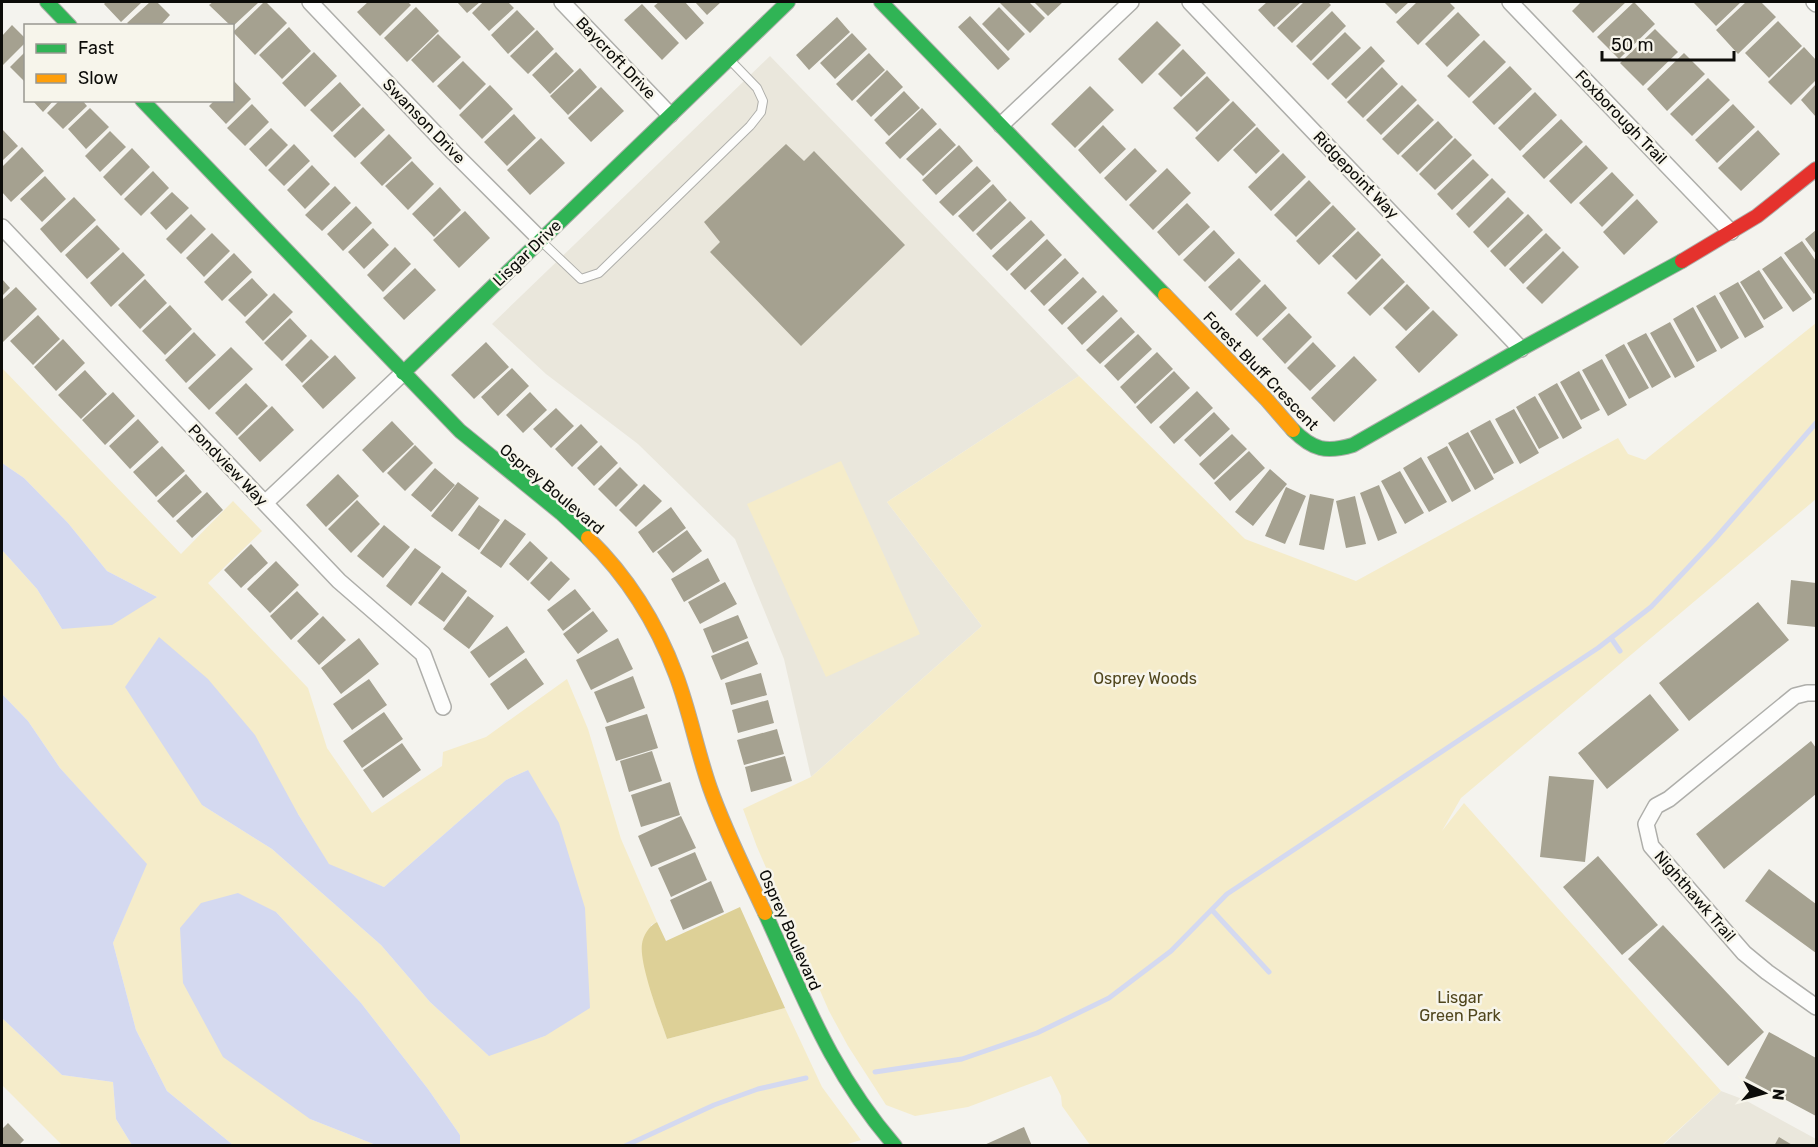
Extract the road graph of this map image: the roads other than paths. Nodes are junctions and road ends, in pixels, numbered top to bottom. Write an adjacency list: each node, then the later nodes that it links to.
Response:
1 (47, 2): 9 (street)
2 (310, 2): 17 (street, Swanson Drive)
3 (562, 2): 12 (street, Baycroft Drive)
4 (788, 2): 10 (street, Lisgar Drive)
5 (881, 2): 13 (street, Forest Bluff Crescent)
6 (1131, 2): 13 (street)
7 (1190, 2): 18 (street, Ridgepoint Way)
8 (1510, 2): 16 (street, Foxborough Trail)
9 (68, 24)
10 (729, 59): 12 (street, Lisgar Drive); 17 (lane)
11 (144, 102): 19 (street, Osprey Boulevard)
12 (670, 115): 17 (street, Lisgar Drive)
13 (1001, 125): 18 (street, Forest Bluff Crescent)
14 (1816, 169): 16 (street, Forest Bluff Crescent)
15 (2, 227): 20 (street, Pondview Way)
16 (1731, 232): 18 (street, Forest Bluff Crescent)
17 (540, 240): 19 (street, Lisgar Drive)
18 (1521, 349)
19 (403, 373): 20 (street, Lisgar Drive); 24 (street, Osprey Boulevard)
20 (265, 503): 22 (street, Pondview Way)
21 (1816, 693): 23 (street, Nighthawk Trail)
22 (443, 707)
23 (1816, 1007)
24 (895, 1146)

